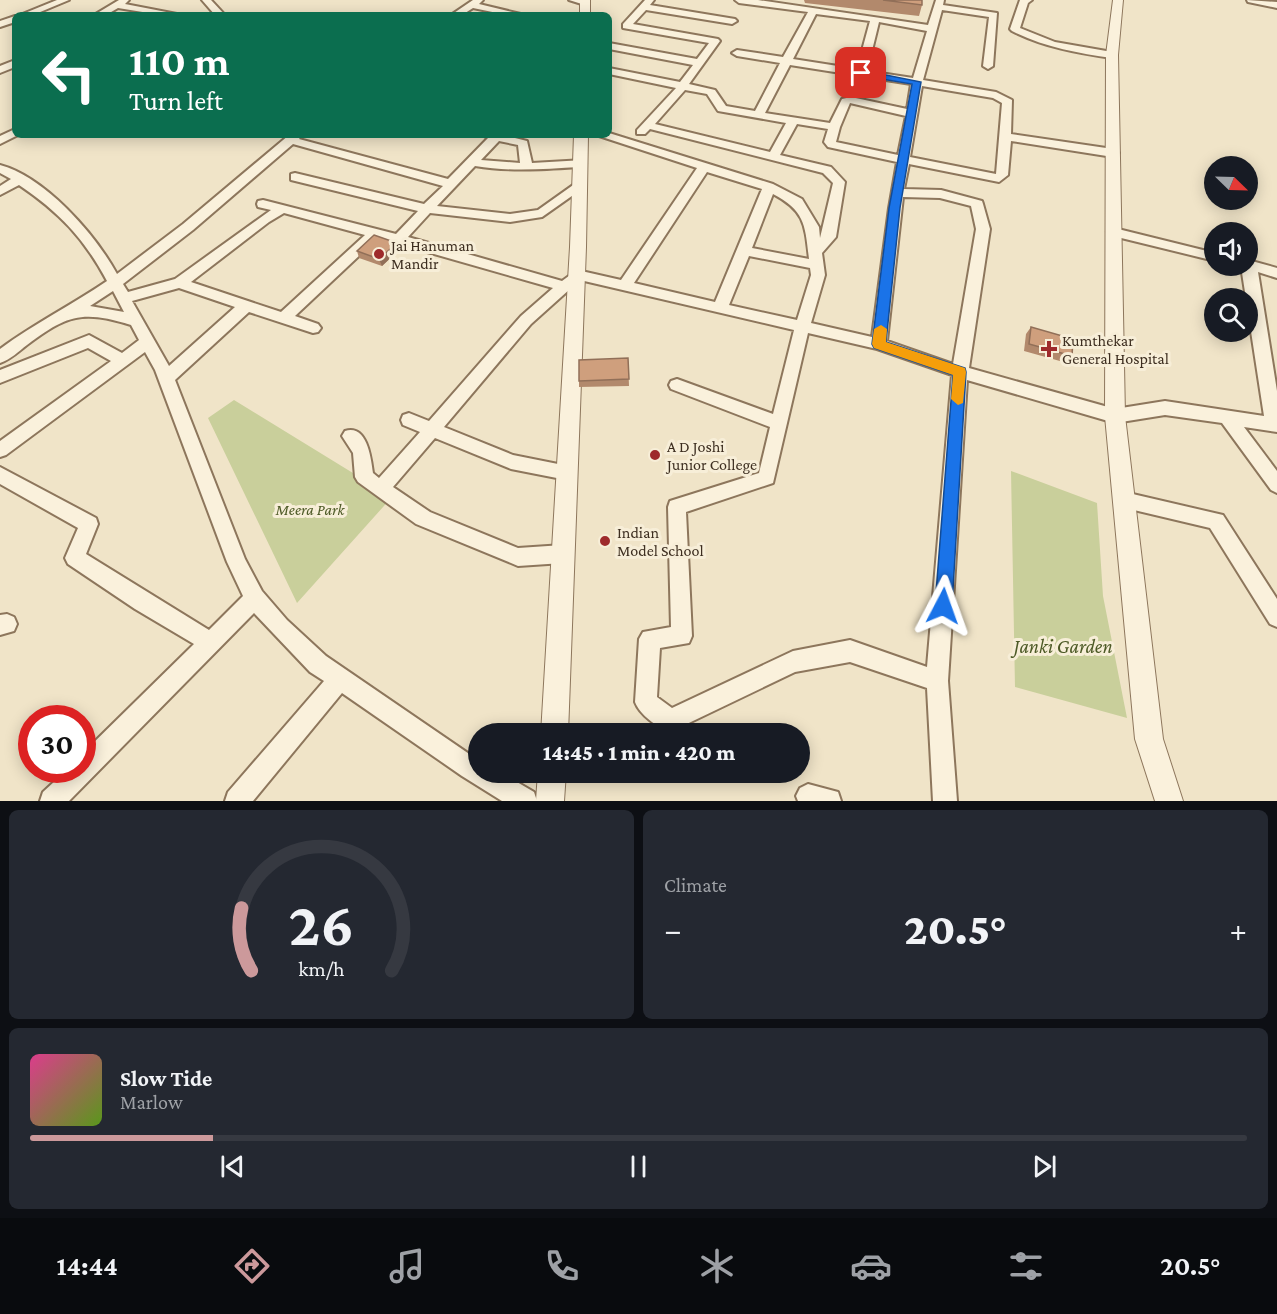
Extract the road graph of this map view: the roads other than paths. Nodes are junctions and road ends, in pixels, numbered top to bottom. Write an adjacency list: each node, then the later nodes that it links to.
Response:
1 (65, 0): 15 (street)
2 (206, 0): 18 (street)
3 (573, 0): 8 (street)
4 (739, 0): 14 (street)
5 (1028, 0): 26 (street)
6 (1118, 0): 26 (street)
7 (1251, 0): 13 (street)
8 (585, 1)
9 (475, 2): 19 (street); 20 (street)
10 (121, 3): 16 (street); 17 (street)
11 (647, 3): 22 (street); 28 (street)
12 (939, 4): 23 (street); 29 (street)
13 (1277, 5)
14 (813, 11): 21 (street); 27 (street)
15 (33, 12)
16 (104, 12)
17 (163, 12)
18 (217, 12)
19 (460, 12)
20 (492, 12)
21 (875, 20): 23 (street); 31 (street)
22 (732, 21)
23 (932, 29): 32 (street)
24 (612, 47): 28 (street)
25 (737, 52): 27 (street)
26 (1112, 55): 47 (street)
27 (788, 61): 31 (street); 35 (street)
28 (700, 63): 33 (street)
29 (988, 66)
30 (612, 72): 33 (street)
31 (861, 73): 32 (street)
32 (917, 82): 34 (street); 39 (street)
33 (683, 86): 35 (street); 37 (street)
34 (912, 114): 38 (street); 49 (street)
35 (758, 115): 36 (street)
36 (793, 121): 38 (street); 48 (street)
37 (647, 125): 46 (street); 48 (street)
38 (834, 126): 49 (street)
39 (1005, 136): 47 (street); 49 (street)
40 (293, 138): 77 (street)
41 (297, 138): 57 (street)
42 (490, 138): 50 (street)
43 (515, 138): 52 (street)
44 (581, 138): 51 (street)
45 (611, 138): 46 (street)
46 (630, 144): 53 (street)
47 (1113, 153): 66 (street)
48 (773, 157): 70 (street)
49 (903, 160): 61 (street)
50 (472, 162): 52 (street); 57 (street)
51 (580, 163): 52 (street); 58 (street)
52 (527, 167)
53 (704, 167): 59 (street); 76 (street)
54 (0, 169): 56 (street)
55 (295, 177): 64 (street)
56 (20, 179): 60 (street); 77 (street)
57 (450, 184): 64 (street)
58 (580, 186): 64 (street); 74 (street)
59 (769, 187): 68 (street); 70 (street)
60 (0, 192)
61 (897, 193): 86 (street); 89 (street)
62 (263, 204): 63 (street)
63 (282, 209): 65 (street); 75 (street)
64 (428, 209): 67 (street)
65 (375, 232): 67 (street); 81 (street)
66 (1114, 232): 69 (street); 94 (street)
67 (399, 239): 74 (street)
68 (744, 251): 70 (street); 79 (street)
69 (1204, 254)
70 (817, 258): 83 (street)
71 (1258, 268): 72 (street)
72 (1277, 273)
73 (1251, 276): 92 (street)
74 (570, 281): 76 (street); 99 (street); 102 (street)
75 (180, 283): 77 (street); 78 (street)
76 (625, 286): 79 (street)
77 (120, 291): 80 (street); 82 (street)
78 (246, 306): 81 (street); 91 (street)
79 (720, 308): 83 (street)
80 (73, 310): 82 (street); 87 (street)
81 (284, 318): 84 (street)
82 (136, 321): 85 (street)
83 (802, 327): 86 (street); 97 (street)
84 (313, 328)
85 (148, 342): 88 (street); 91 (street)
86 (879, 344): 89 (street)
87 (0, 357)
88 (123, 360): 90 (street); 101 (street)
89 (960, 372): 94 (street); 112 (street)
90 (0, 377)
91 (166, 378): 108 (street)
92 (1272, 378): 98 (street)
93 (677, 385): 97 (street)
94 (1115, 416): 95 (street); 106 (street)
95 (1227, 417): 98 (street); 104 (street)
96 (409, 420): 99 (street)
97 (780, 424): 112 (street)
98 (1276, 425)
99 (432, 429): 102 (street); 105 (street)
100 (351, 436): 105 (street)
101 (0, 450)
102 (567, 472): 107 (street)
103 (0, 475): 110 (street)
104 (1277, 485)
105 (381, 489): 107 (street)
106 (1124, 500): 109 (street); 120 (street)
107 (562, 554): 113 (street)
108 (255, 598): 110 (street); 111 (street)
109 (1277, 617)
110 (210, 642): 115 (street)
111 (340, 679): 116 (street); 117 (street)
112 (937, 681): 119 (street)
113 (554, 723)
114 (551, 783): 118 (street)
115 (52, 801)
116 (237, 801)
117 (525, 801)
118 (550, 801)
119 (945, 801)
120 (1169, 801)

